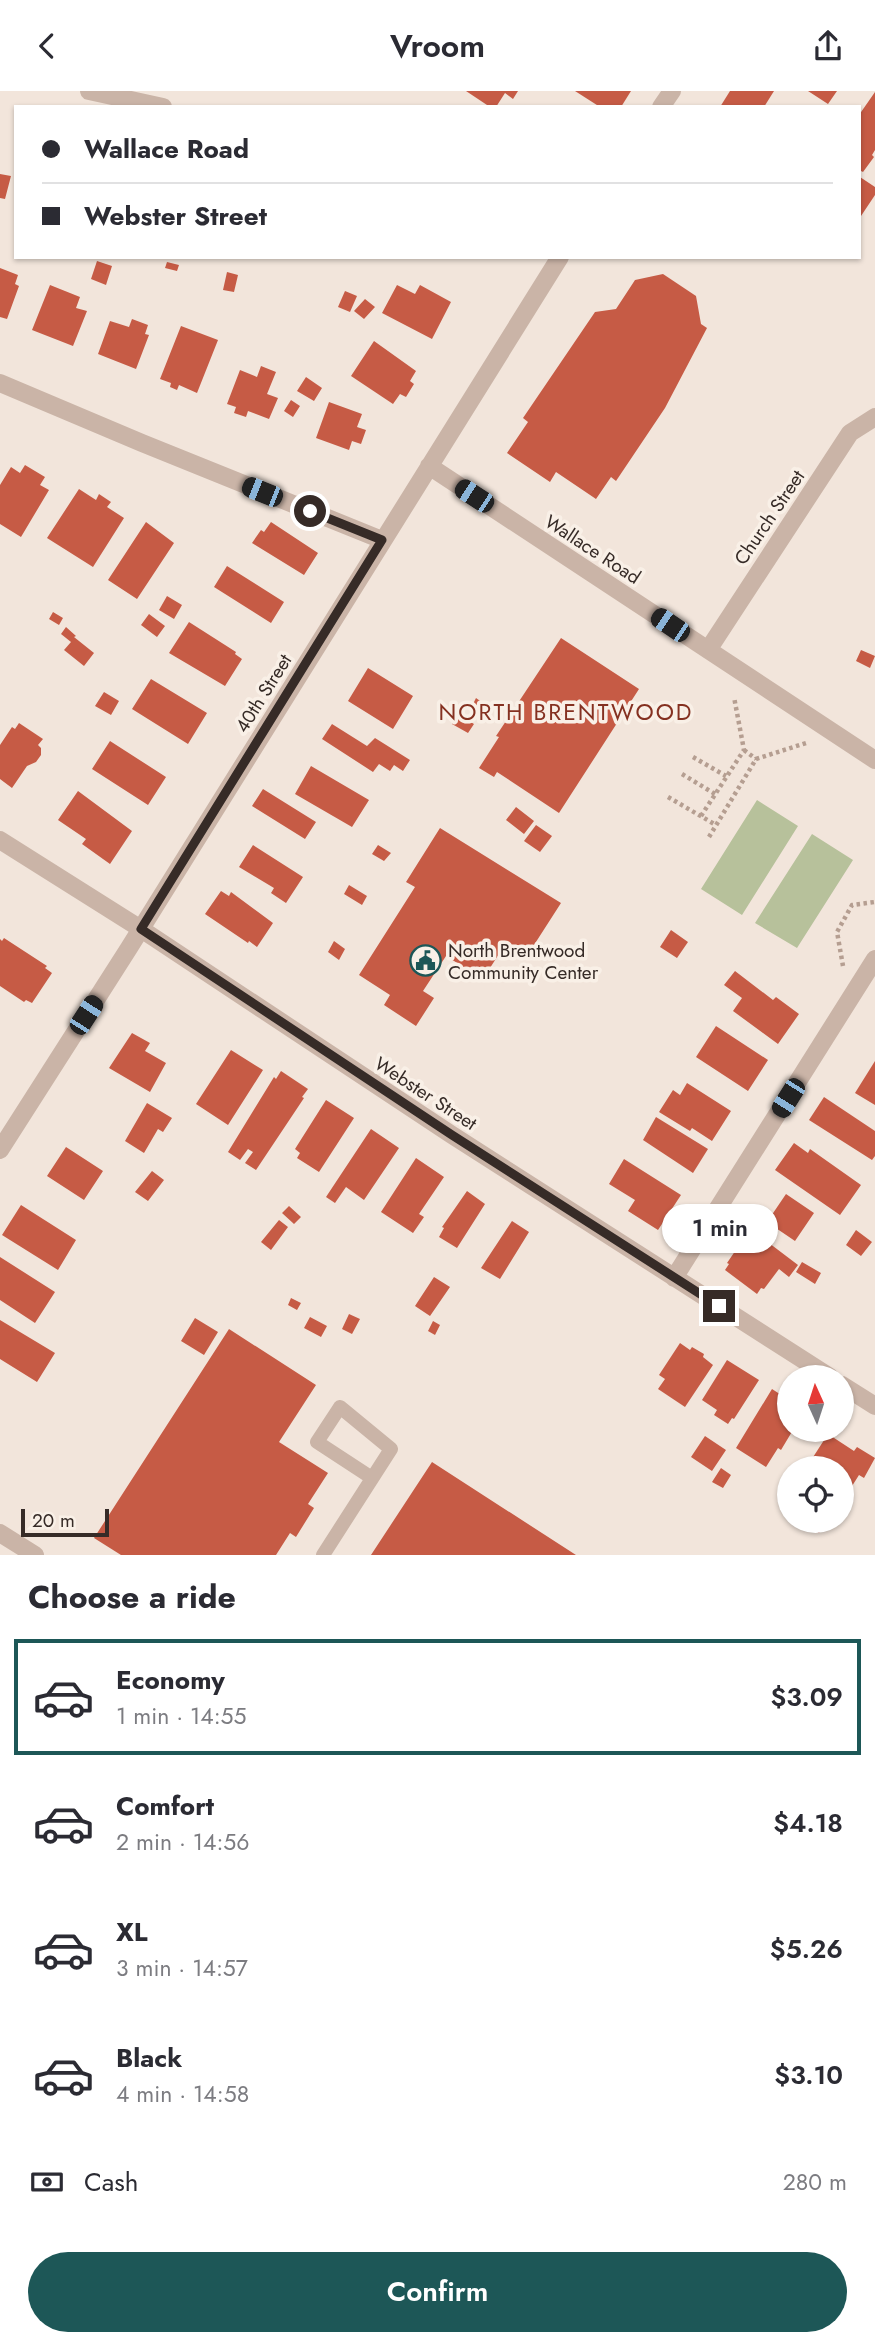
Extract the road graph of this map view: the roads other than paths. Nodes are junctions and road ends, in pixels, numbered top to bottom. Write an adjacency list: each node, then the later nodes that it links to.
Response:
1 (89, 91): 2 (street)
2 (154, 105)
3 (559, 259): 6 (street, 40th Street)
4 (0, 383): 7 (street)
5 (875, 417): 8 (street, Church Street)
6 (429, 466): 7 (street, 40th Street); 8 (street, Wallace Road)
7 (382, 540): 11 (street, 40th Street)
8 (708, 650): 9 (street, Wallace Road)
9 (875, 760)
10 (0, 840): 11 (street, Webster Street)
11 (141, 929): 13 (street, 40th Street); 14 (street, Webster Street)
12 (875, 959): 14 (street)
13 (0, 1150)
14 (674, 1277): 15 (street, Webster Street)
15 (811, 1365)
16 (854, 1393): 17 (street)
17 (875, 1406)
18 (372, 1478): 18 (lane); 21 (lane)
19 (0, 1533): 20 (street)
20 (35, 1555)
21 (323, 1555)

